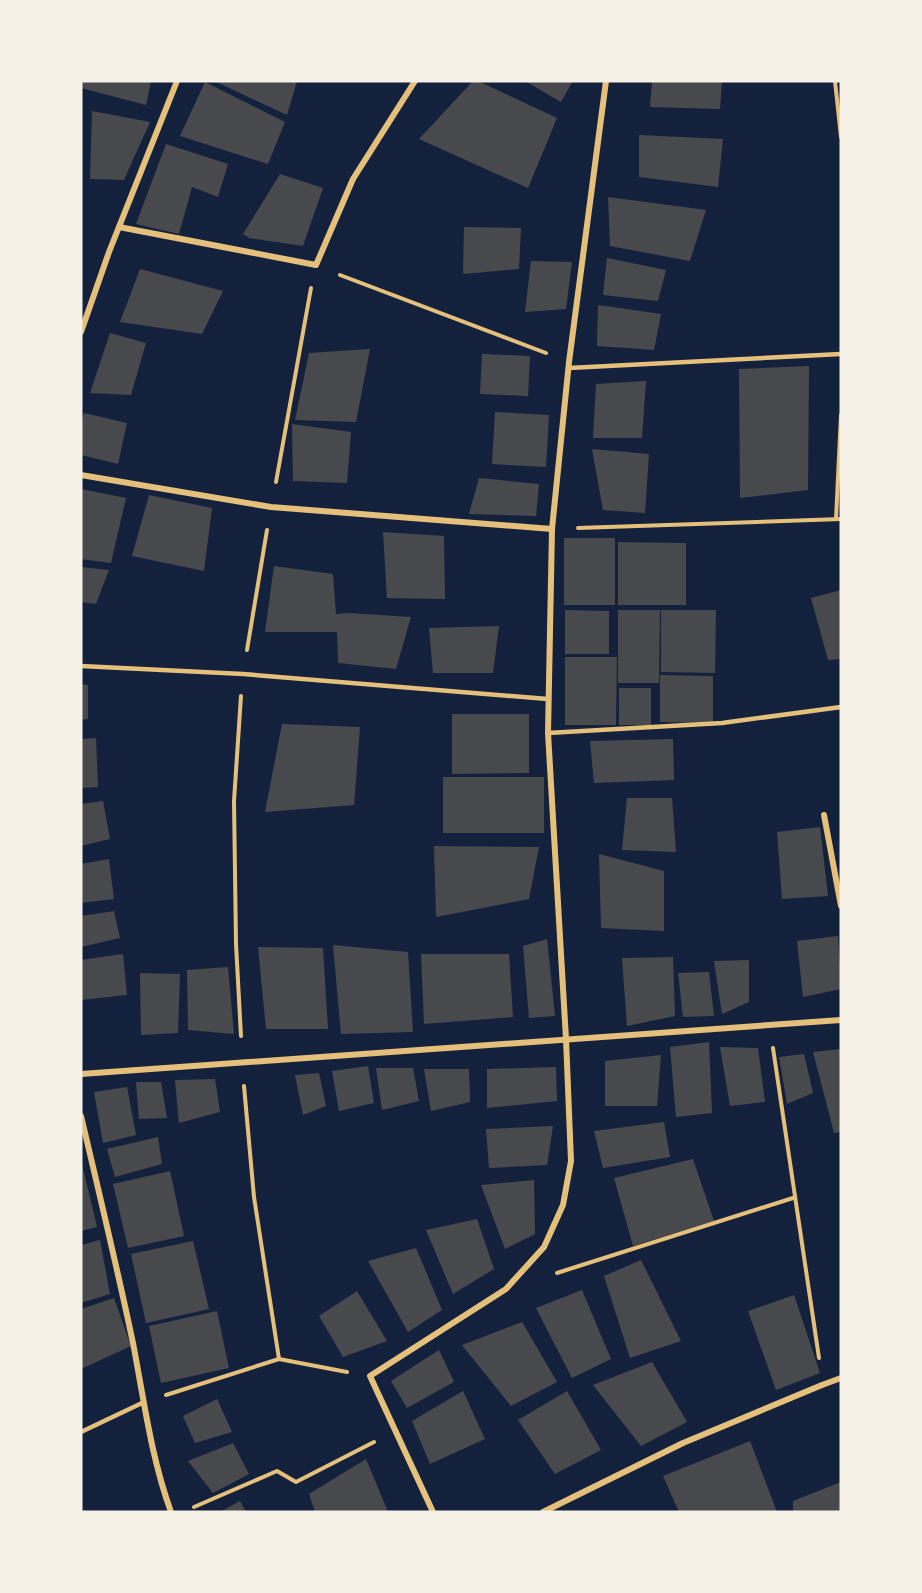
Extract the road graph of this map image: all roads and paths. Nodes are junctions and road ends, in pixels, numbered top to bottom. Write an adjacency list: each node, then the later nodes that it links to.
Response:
1 (177, 81): 6 (street)
2 (415, 81): 7 (street)
3 (606, 81): 10 (street)
4 (835, 81): 5 (path)
5 (841, 137)
6 (119, 227): 7 (street); 8 (street)
7 (316, 266): 10 (path)
8 (81, 332)
9 (841, 354): 10 (lane)
10 (569, 365): 14 (street)
11 (841, 415): 13 (path)
12 (81, 475): 14 (street)
13 (838, 519): 14 (path)
14 (552, 529): 16 (street)
15 (81, 666): 16 (lane)
16 (548, 699): 18 (street)
17 (841, 707): 18 (lane)
18 (548, 733): 23 (street)
19 (824, 815): 20 (street)
20 (841, 906)
21 (841, 1020): 22 (street)
22 (770, 1027): 23 (street); 27 (path)
23 (566, 1039): 24 (street); 30 (street)
24 (242, 1064): 25 (street); 29 (path)
25 (81, 1074)
26 (81, 1116): 33 (street)
27 (793, 1198): 28 (path); 32 (path)
28 (549, 1276)
29 (279, 1359): 30 (path); 33 (path)
30 (370, 1376): 34 (street)
31 (841, 1378): 32 (street)
32 (822, 1385): 39 (street)
33 (142, 1402): 35 (lane); 36 (street)
34 (396, 1431): 37 (path); 38 (street)
35 (81, 1432)
36 (171, 1512)
37 (184, 1512)
38 (433, 1512)
39 (543, 1512)

